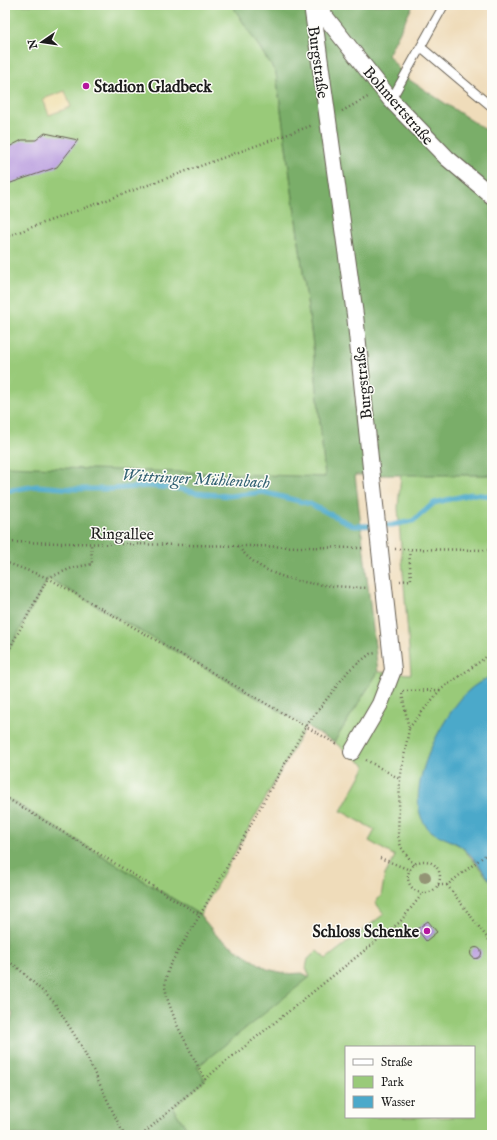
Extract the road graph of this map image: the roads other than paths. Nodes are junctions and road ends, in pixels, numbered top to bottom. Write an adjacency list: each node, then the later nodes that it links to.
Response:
1 (312, 5): 8 (street, Burgstraße, bridge)
2 (316, 5): 5 (street, Bohmertstraße)
3 (444, 5): 4 (lane)
4 (422, 48): 5 (lane); 6 (lane)
5 (387, 94): 7 (street, Bohmertstraße)
6 (492, 107)
7 (492, 196)
8 (352, 752)

